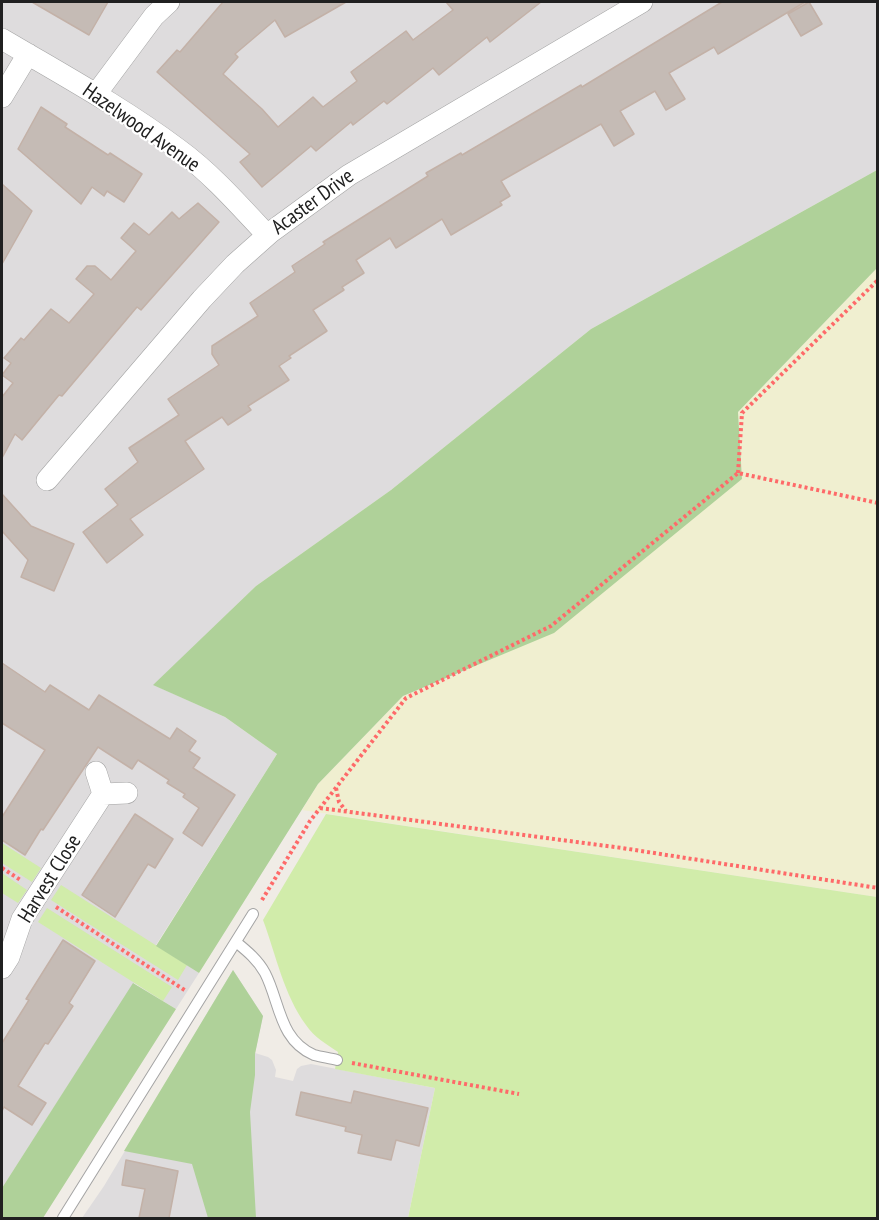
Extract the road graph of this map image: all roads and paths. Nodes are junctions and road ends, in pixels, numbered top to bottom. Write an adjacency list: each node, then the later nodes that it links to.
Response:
1 (169, 2): 5 (street)
2 (642, 2): 7 (street, Acaster Drive)
3 (2, 39): 4 (street, Hazelwood Avenue)
4 (28, 54): 5 (street, Hazelwood Avenue); 6 (street)
5 (96, 94): 7 (street, Hazelwood Avenue)
6 (2, 97)
7 (267, 235): 10 (street, Acaster Drive)
8 (878, 280): 9 (path)
9 (738, 473): 11 (path); 13 (path)
10 (47, 480)
11 (878, 503)
12 (96, 772): 15 (street)
13 (336, 788): 16 (path); 17 (path)
14 (127, 793): 15 (street)
15 (103, 794): 20 (street, Harvest Close)
16 (320, 808): 17 (path); 21 (path)
17 (347, 811): 19 (path)
18 (2, 868): 20 (path)
19 (878, 888)
20 (39, 894): 23 (street, Harvest Close); 24 (path)
21 (253, 914): 22 (lane)
22 (236, 942): 24 (lane); 25 (lane)
23 (2, 968)
24 (200, 999): 27 (lane)
25 (337, 1060): 26 (path)
26 (519, 1094)
27 (63, 1218)

